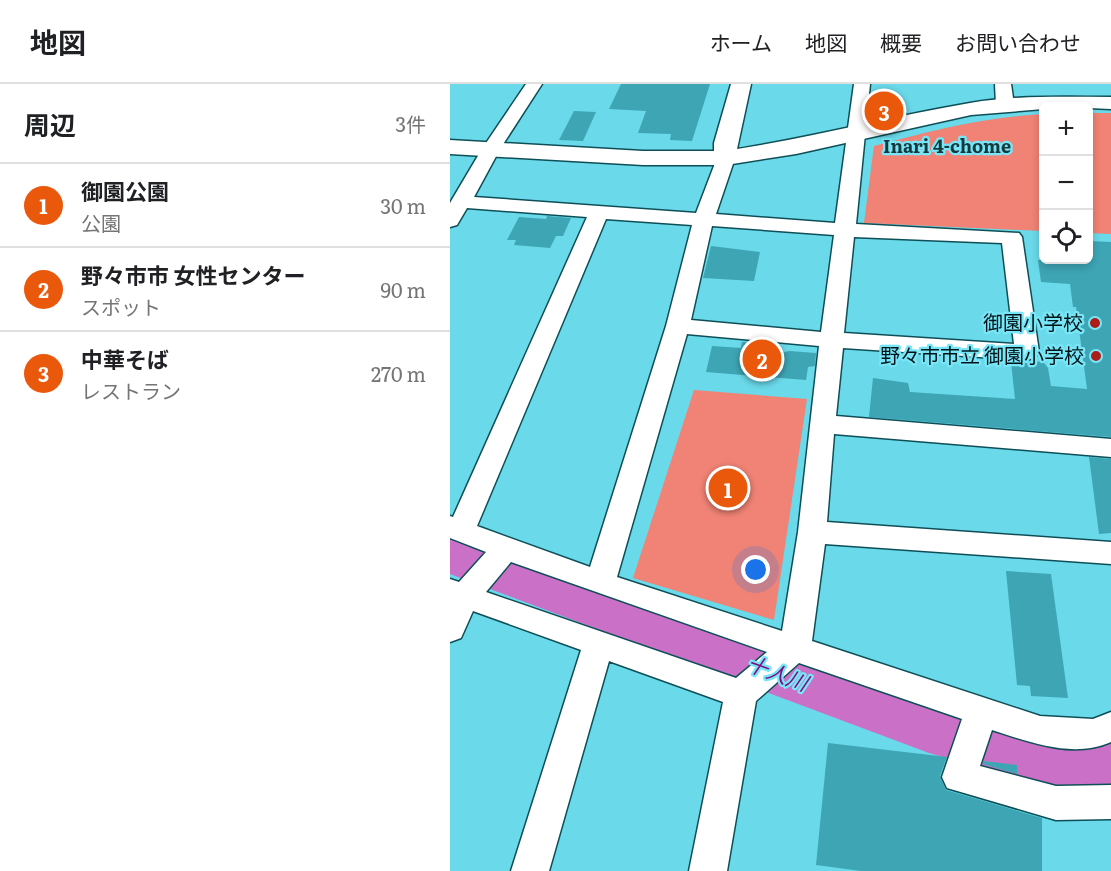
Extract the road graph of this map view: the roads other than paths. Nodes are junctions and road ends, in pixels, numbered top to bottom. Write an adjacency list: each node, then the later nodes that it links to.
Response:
1 (534, 84): 8 (street)
2 (741, 84): 9 (street)
3 (862, 84): 6 (street)
4 (1004, 94): 5 (street); 6 (street)
5 (1111, 103)
6 (858, 134): 9 (street); 13 (street)
7 (450, 147): 8 (street)
8 (491, 150): 9 (street); 10 (street)
9 (726, 158): 12 (street)
10 (456, 212): 11 (street)
11 (599, 212): 12 (street); 18 (street)
12 (704, 219): 13 (street); 14 (street)
13 (845, 230): 15 (street); 15 (street)
14 (678, 326): 15 (street); 22 (street)
15 (832, 340): 16 (street)
16 (822, 424): 17 (street); 19 (street)
17 (1111, 448)
18 (456, 528): 20 (street)
19 (812, 532): 21 (street); 26 (street)
20 (502, 552): 22 (street); 23 (street)
21 (1111, 553)
22 (600, 583): 26 (street)
23 (464, 590): 24 (street); 25 (street)
24 (450, 629)
25 (599, 643): 27 (street); 31 (street)
26 (790, 653): 27 (street); 28 (street)
27 (747, 689): 32 (street)
28 (979, 719): 29 (street); 30 (street)
29 (1111, 727)
30 (1111, 802)
31 (530, 871)
32 (708, 871)

